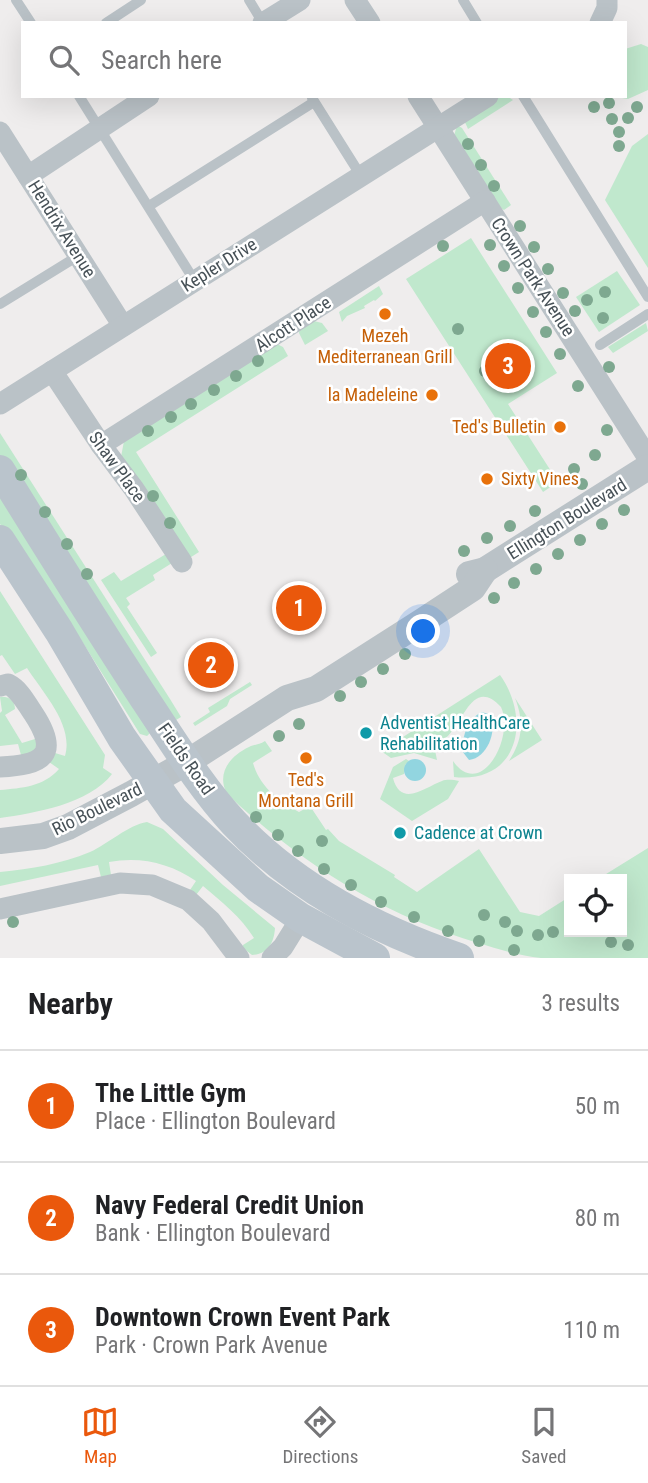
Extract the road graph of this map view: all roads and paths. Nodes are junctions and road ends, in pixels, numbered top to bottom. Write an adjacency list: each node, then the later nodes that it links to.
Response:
1 (16, 0): 8 (lane)
2 (141, 0): 9 (lane)
3 (249, 0): 10 (lane)
4 (300, 0): 11 (street)
5 (355, 0): 12 (street)
6 (463, 0): 13 (lane)
7 (607, 0): 14 (street)
8 (30, 21)
9 (109, 21)
10 (262, 21)
11 (266, 21)
12 (369, 21)
13 (476, 21)
14 (601, 21)
15 (80, 98): 22 (lane)
16 (146, 98): 22 (street)
17 (419, 98): 21 (street, Crown Park Avenue)
18 (485, 98): 21 (street, Kepler Drive)
19 (524, 98): 30 (lane)
20 (312, 99): 25 (lane); 27 (lane)
21 (438, 127): 25 (street, Kepler Drive); 26 (street, Crown Park Avenue)
22 (100, 129): 24 (street); 27 (lane)
23 (0, 132): 24 (street, Hendrix Avenue)
24 (28, 176): 28 (street, Hendrix Avenue)
25 (361, 176): 29 (street, Kepler Drive)
26 (485, 201): 37 (street, Alcott Place); 38 (street, Crown Park Avenue)
27 (149, 206): 29 (lane)
28 (78, 256): 31 (lane); 33 (street, Hendrix Avenue)
29 (194, 280): 33 (street, Kepler Drive)
30 (648, 297)
31 (2, 298)
32 (648, 314): 34 (lane)
33 (123, 326): 35 (street, Kepler Drive)
34 (600, 345)
35 (52, 371): 36 (street, Kepler Drive); 37 (street, Shaw Place)
36 (0, 404)
37 (101, 445): 42 (street, Shaw Place)
38 (648, 458)
39 (648, 467): 44 (street, Ellington Boulevard)
40 (0, 470): 44 (main road, Fields Road)
41 (0, 540): 46 (main road)
42 (182, 562)
43 (0, 686): 45 (street)
44 (186, 763): 46 (street, Ellington Boulevard); 53 (main road, Fields Road)
45 (0, 768)
46 (153, 782): 47 (street, Rio Boulevard); 49 (main road)
47 (0, 841)
48 (0, 909): 50 (street)
49 (301, 918): 51 (street); 52 (main road)
50 (239, 958)
51 (272, 958)
52 (375, 958)
53 (459, 958)

